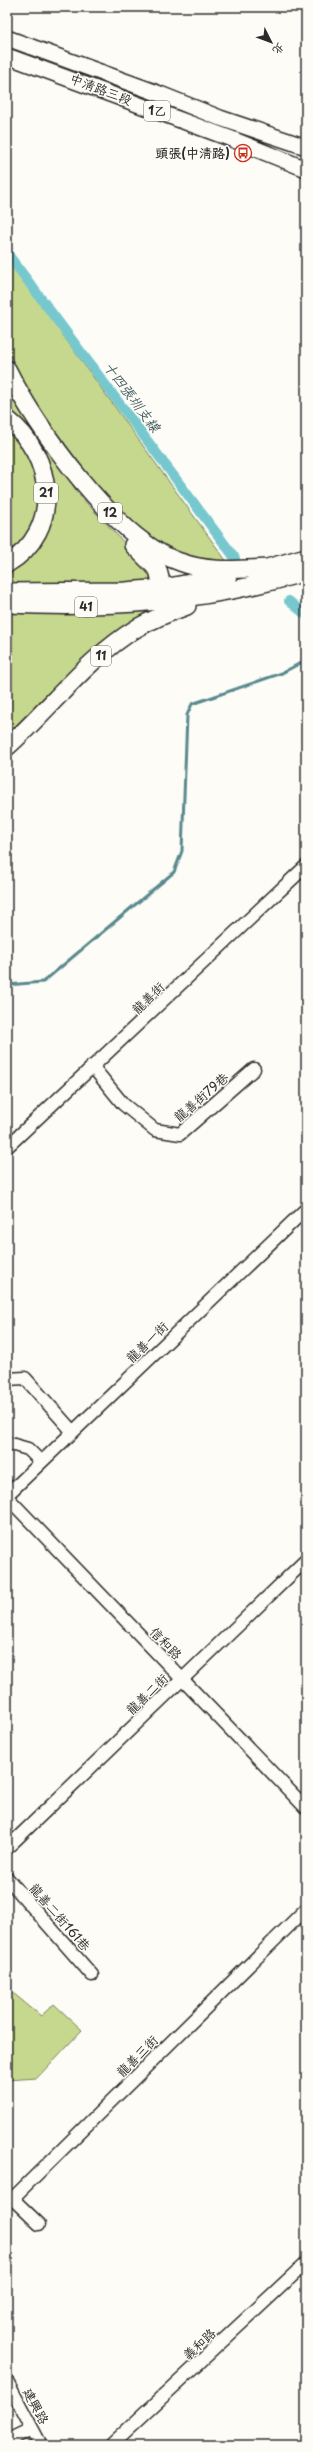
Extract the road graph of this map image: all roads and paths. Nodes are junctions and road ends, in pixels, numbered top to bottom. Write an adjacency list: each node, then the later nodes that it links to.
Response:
1 (7, 38): 3 (main road, 中清路三段 / 1乙)
2 (7, 56): 4 (main road, 中清路三段 / 1乙)
3 (306, 147)
4 (306, 169)
5 (7, 369): 7 (highway, 12)
6 (7, 419): 9 (highway, 21)
7 (62, 454): 10 (highway, 12); 13 (highway)
8 (306, 557): 10 (highway)
9 (7, 564)
10 (270, 568): 13 (highway)
11 (306, 572): 14 (highway)
12 (7, 592): 13 (highway)
13 (164, 595): 14 (highway); 15 (highway, 41)
14 (216, 595): 16 (highway, 11)
15 (7, 604)
16 (7, 747)
17 (306, 866): 18 (street, 龍善街)
18 (92, 1066): 19 (street, 龍善街79巷); 20 (street, 龍善街)
19 (254, 1069)
20 (7, 1148)
21 (306, 1209): 23 (street, 龍善一街)
22 (7, 1379): 23 (street)
23 (74, 1432): 25 (street, 龍善一街)
24 (7, 1443): 25 (street)
25 (41, 1462): 26 (street, 龍善一街)
26 (7, 1496): 28 (street, 信和路)
27 (306, 1560): 28 (street, 龍善二街)
28 (182, 1679): 29 (street, 信和路); 30 (street, 龍善二街)
29 (306, 1808)
30 (7, 1848)
31 (7, 1878): 33 (street, 龍善二街161巷)
32 (306, 1909): 34 (street, 龍善三街)
33 (92, 1975)
34 (40, 2224)
35 (306, 2263): 40 (street, 義和路)
36 (7, 2381): 37 (street, 建興路)
37 (32, 2429): 38 (street); 39 (street, 建興路)
38 (7, 2442)
39 (41, 2445)
40 (112, 2445)

